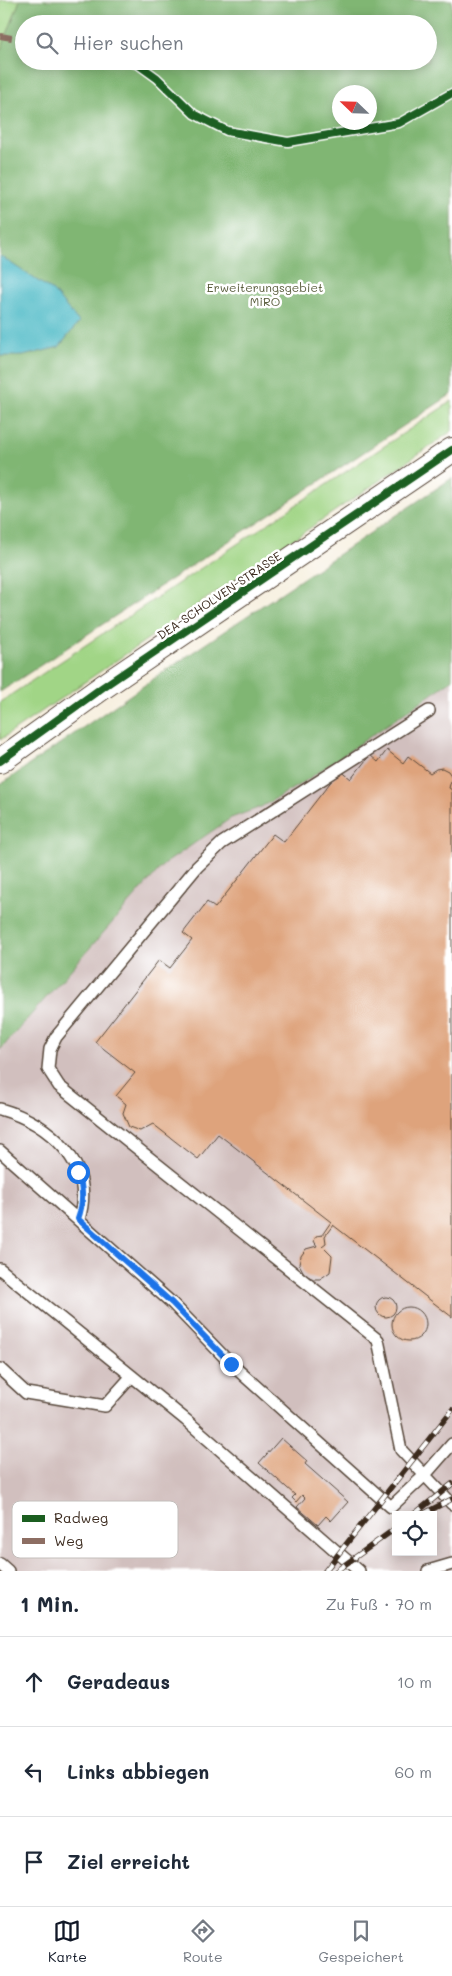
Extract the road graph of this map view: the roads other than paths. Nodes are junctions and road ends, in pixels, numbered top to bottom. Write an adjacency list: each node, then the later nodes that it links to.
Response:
1 (452, 450): 3 (street, DEA-SCHOLVEN-STRASSE)
2 (429, 711): 11 (lane)
3 (0, 761)
4 (0, 1109): 6 (lane)
5 (0, 1151): 6 (lane)
6 (78, 1219): 11 (lane)
7 (0, 1269): 9 (lane)
8 (0, 1369): 9 (lane)
9 (132, 1376): 16 (lane)
10 (452, 1444): 11 (lane)
11 (425, 1475): 12 (lane)
12 (452, 1504)
13 (0, 1564): 15 (lane)
14 (452, 1564): 17 (lane)
15 (8, 1571)
16 (359, 1571)
17 (428, 1571)

